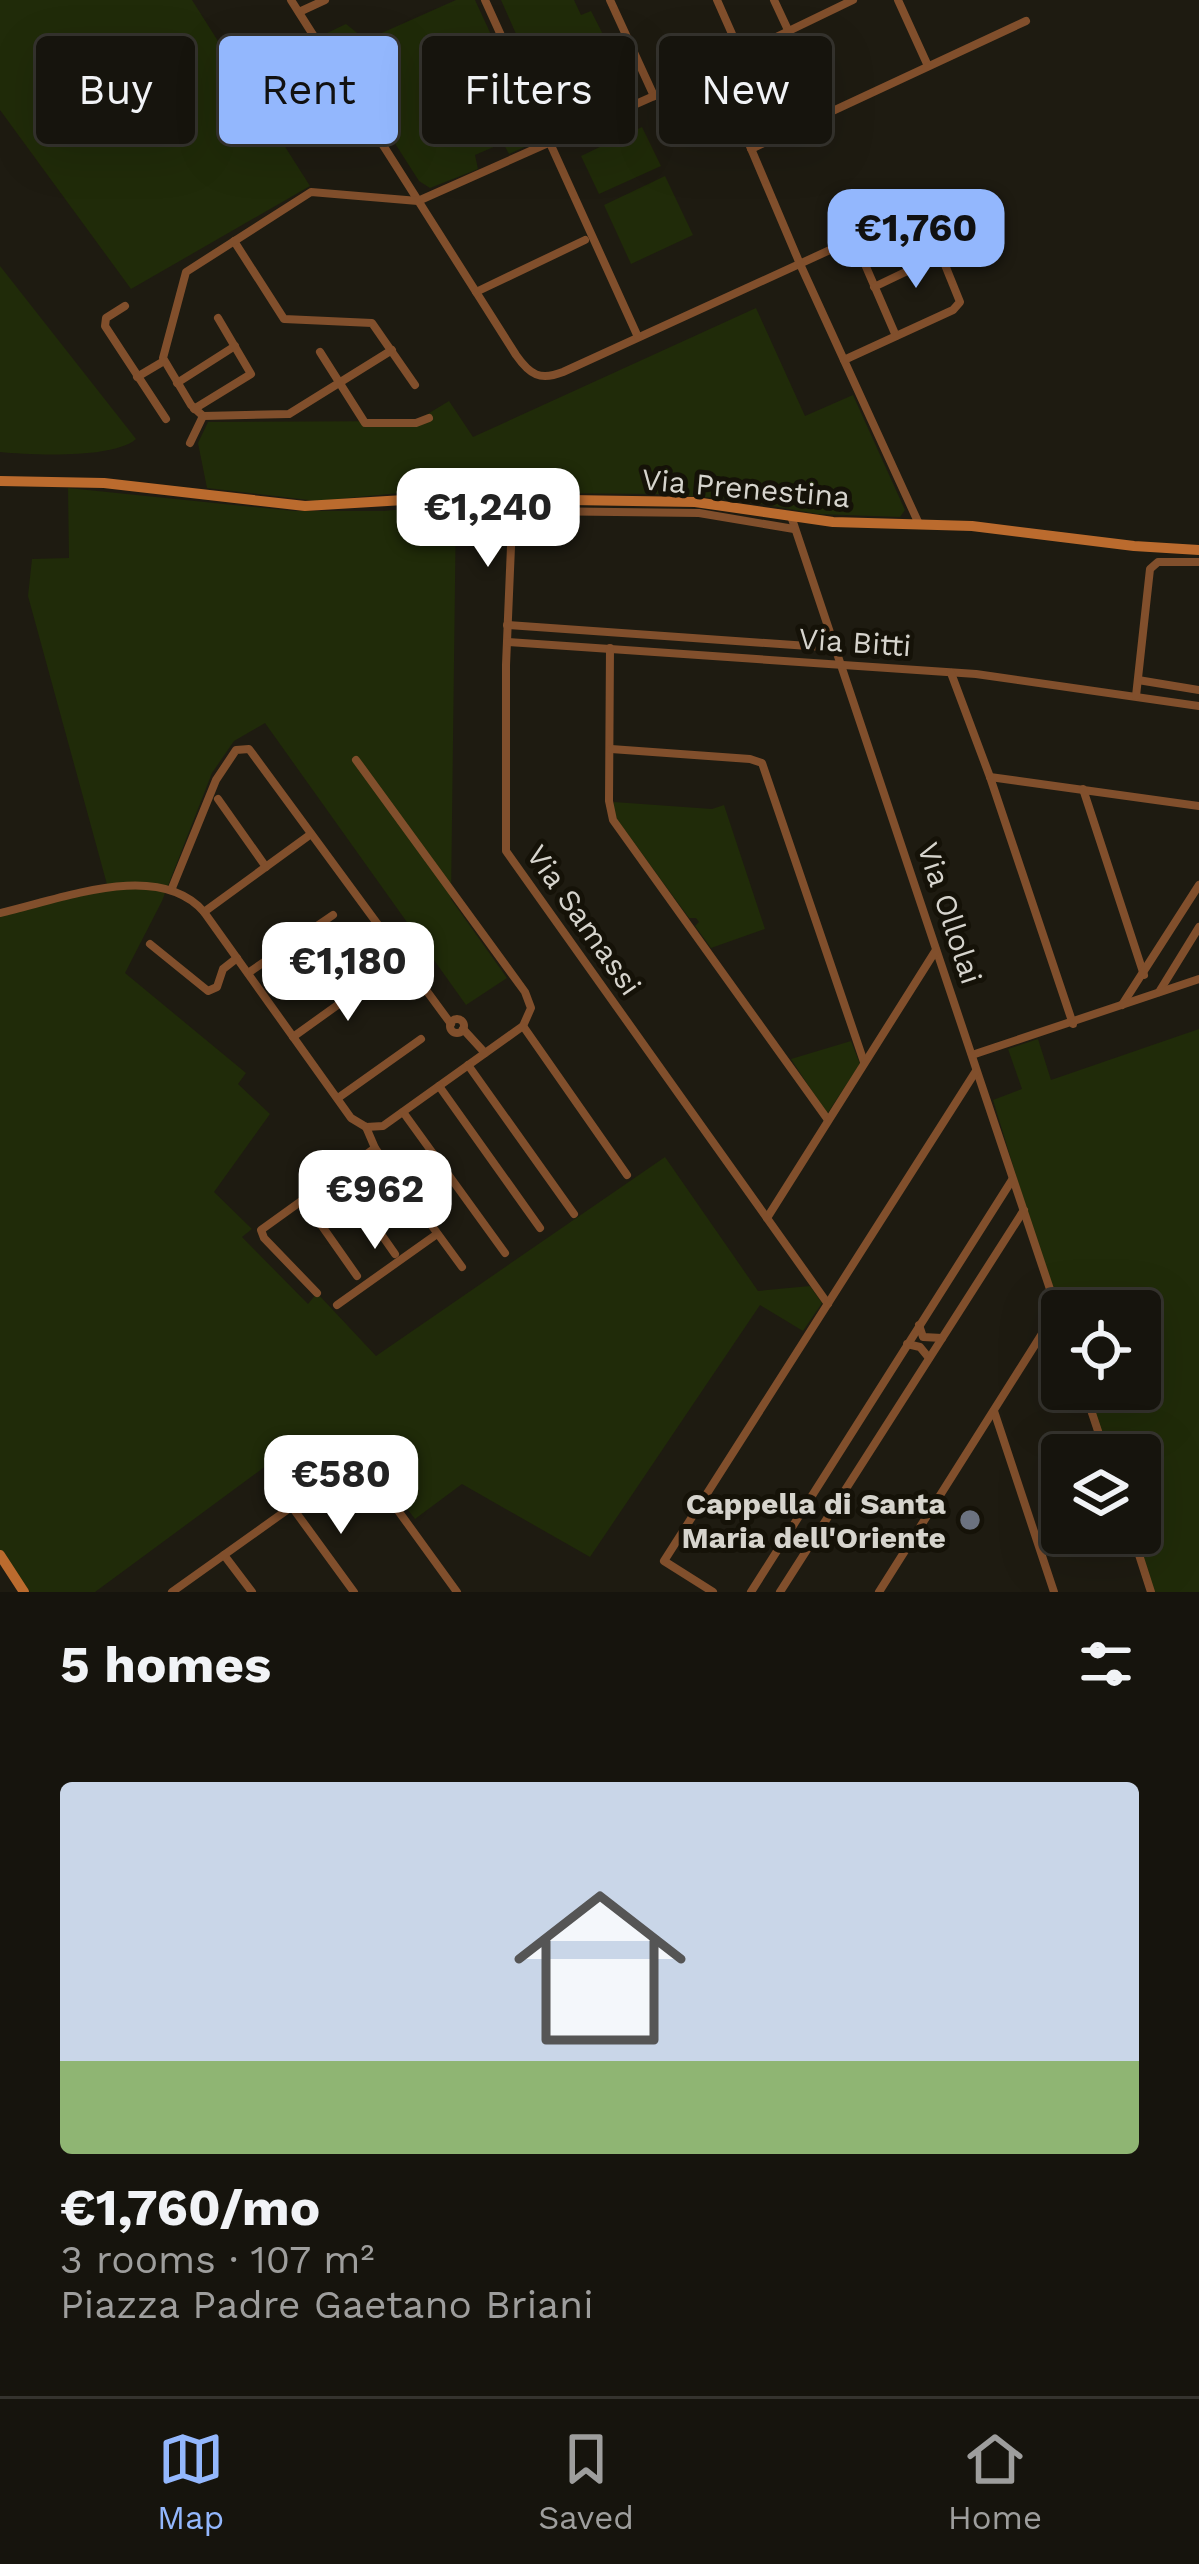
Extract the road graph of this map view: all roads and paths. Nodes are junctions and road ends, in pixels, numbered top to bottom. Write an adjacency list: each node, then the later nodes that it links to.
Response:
1 (291, 0): 9 (street)
2 (325, 0): 9 (street)
3 (485, 0): 12 (street)
4 (610, 0): 17 (street)
5 (716, 0): 13 (street)
6 (774, 0): 11 (street)
7 (853, 0): 11 (street)
8 (898, 0): 15 (street)
9 (298, 12): 22 (street)
10 (1026, 22): 15 (street)
11 (788, 30): 14 (street)
12 (501, 36)
13 (733, 36)
14 (775, 36)
15 (928, 66): 21 (street)
16 (659, 94): 17 (street)
17 (654, 96): 18 (street)
18 (635, 105)
19 (548, 144): 22 (street); 33 (street)
20 (749, 144): 21 (street)
21 (751, 148): 27 (street)
22 (418, 201): 23 (street); 29 (street)
23 (235, 241): 35 (street); 38 (street)
24 (585, 241): 29 (street)
25 (963, 244): 26 (street)
26 (941, 255): 28 (street); 32 (street)
27 (800, 263): 28 (street); 33 (street); 37 (street)
28 (874, 286): 32 (street)
29 (476, 292): 33 (street)
30 (124, 306): 39 (street)
31 (218, 319): 34 (street)
32 (896, 336): 37 (street)
33 (638, 337)
34 (235, 346): 40 (street); 43 (street)
35 (392, 350): 41 (street); 42 (street)
36 (320, 352): 41 (street)
37 (844, 360): 52 (street)
38 (164, 361): 39 (street); 40 (street)
39 (137, 377): 46 (street)
40 (176, 383): 43 (street)
41 (339, 384): 44 (street); 45 (street)
42 (415, 385)
43 (194, 409): 44 (street)
44 (203, 416): 47 (street)
45 (429, 418)
46 (166, 419)
47 (190, 443)
48 (0, 482): 49 (main road, Via Prenestina)
49 (513, 499): 50 (main road, Via Prenestina); 51 (street, Via Samassi)
50 (791, 515): 52 (main road, Via Prenestina); 53 (street, Via Ollolai)
51 (513, 519): 53 (street); 56 (street, Via Samassi)
52 (919, 524): 54 (main road, Via Prenestina)
53 (796, 529): 59 (street, Via Ollolai)
54 (1199, 550)
55 (1199, 562): 62 (street)
56 (507, 625): 57 (street, Via Samassi); 59 (street, Via Bitti)
57 (507, 642): 58 (street, Via Bitti); 113 (street, Via Samassi)
58 (610, 648): 60 (street, Via Bitti); 66 (street)
59 (837, 648): 60 (street, Via Ollolai)
60 (843, 665): 61 (street, Via Bitti); 84 (street, Via Ollolai)
61 (951, 673): 64 (street, Via Bitti); 68 (street)
62 (1138, 680): 63 (street); 64 (street)
63 (1199, 689)
64 (1136, 696): 65 (street, Via Bitti)
65 (1199, 706)
66 (611, 749): 98 (street); 104 (street)
67 (356, 760): 93 (street)
68 (990, 776): 69 (street); 92 (street)
69 (1083, 789): 71 (street); 87 (street)
70 (218, 799): 73 (street)
71 (1199, 806)
72 (311, 834): 73 (street); 75 (street); 96 (street)
73 (266, 867): 78 (street)
74 (1199, 885): 76 (street)
75 (172, 888): 78 (street); 79 (street)
76 (1190, 900): 77 (street); 81 (street)
77 (1198, 908)
78 (204, 912): 85 (street)
79 (0, 913)
80 (333, 915): 86 (street)
81 (1180, 917): 82 (street); 87 (street)
82 (1198, 928): 90 (street)
83 (151, 944): 85 (street)
84 (936, 950): 97 (street, Via Ollolai); 98 (street)
85 (237, 958): 86 (street)
86 (248, 973): 94 (street)
87 (1144, 975): 91 (street)
88 (378, 976): 94 (street)
89 (1199, 979): 90 (street)
90 (1158, 993): 91 (street)
91 (1121, 1007): 92 (street)
92 (1073, 1024): 97 (street)
93 (523, 1026): 96 (street); 108 (street)
94 (293, 1036): 102 (street)
95 (421, 1039): 102 (street)
96 (484, 1053): 99 (street)
97 (972, 1055): 100 (street, Via Ollolai)
98 (864, 1062): 104 (street)
99 (468, 1065): 101 (street); 112 (street)
100 (976, 1070): 109 (street, Via Ollolai); 122 (street)
101 (439, 1086): 103 (street); 114 (street)
102 (338, 1098): 105 (street)
103 (403, 1112): 105 (street); 117 (street)
104 (828, 1120): 113 (street)
105 (366, 1127): 106 (street)
106 (375, 1148): 107 (street); 115 (street)
107 (338, 1174): 110 (street); 116 (street)
108 (627, 1174)
109 (1013, 1179): 111 (street, Via Ollolai); 124 (street)
110 (303, 1199): 119 (street); 121 (street)
111 (1024, 1210): 120 (street, Via Ollolai); 126 (street)
112 (574, 1214)
113 (767, 1218): 122 (street, Via Samassi)
114 (540, 1228)
115 (437, 1234): 118 (street); 123 (street)
116 (395, 1253)
117 (505, 1253)
118 (462, 1268)
119 (357, 1276)
120 (1050, 1290)
121 (316, 1293)
122 (828, 1304): 141 (street)
123 (338, 1305)
124 (919, 1324): 126 (street); 127 (street)
125 (1041, 1336): 129 (street)
126 (942, 1338): 128 (street)
127 (905, 1344): 128 (street); 130 (street)
128 (929, 1358): 131 (street)
129 (994, 1411): 144 (street); 145 (street)
130 (829, 1468): 131 (street); 142 (street)
131 (841, 1480): 143 (street)
132 (292, 1507): 133 (street); 139 (street); 140 (street)
133 (224, 1554): 137 (street); 138 (street)
134 (1139, 1554): 146 (street)
135 (0, 1555): 136 (main road)
136 (24, 1592)
137 (172, 1592)
138 (252, 1592)
139 (354, 1592)
140 (457, 1592)
141 (713, 1592)
142 (751, 1592)
143 (780, 1592)
144 (879, 1592)
145 (1054, 1592)
146 (1151, 1592)

